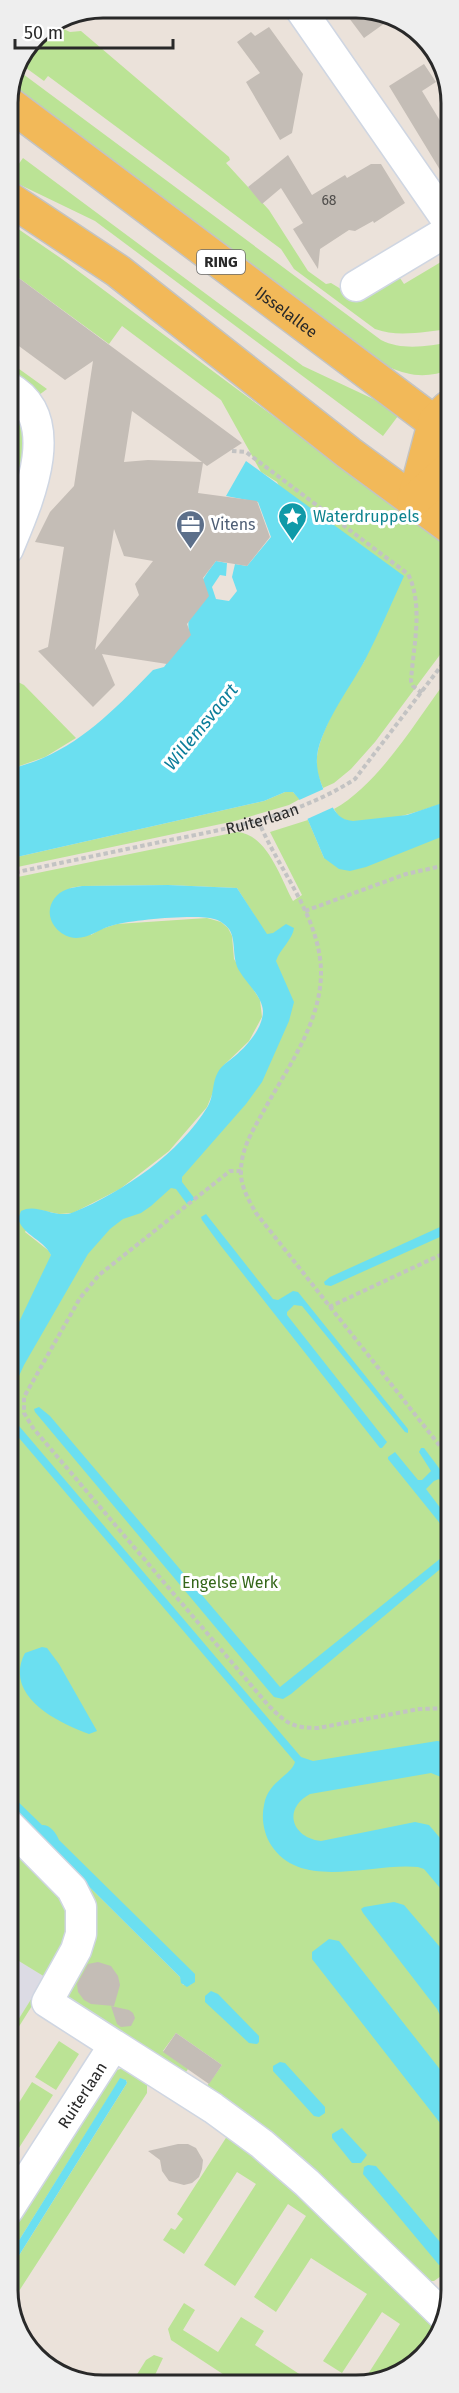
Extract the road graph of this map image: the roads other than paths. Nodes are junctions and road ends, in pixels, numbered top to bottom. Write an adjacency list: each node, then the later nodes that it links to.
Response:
1 (307, 18): 4 (street)
2 (18, 110): 8 (main road, IJsselallee / RING)
3 (18, 205): 11 (main road)
4 (441, 213)
5 (441, 233): 6 (street)
6 (356, 286)
7 (18, 394): 13 (street)
8 (441, 417)
9 (441, 430): 11 (main road)
10 (441, 476): 11 (main road)
11 (414, 500): 12 (main road)
12 (441, 520)
13 (18, 523)
14 (18, 1834): 15 (street, Ruiterlaan)
15 (114, 2045): 16 (street, Ruiterlaan); 17 (street)
16 (18, 2194)
17 (438, 2310)

